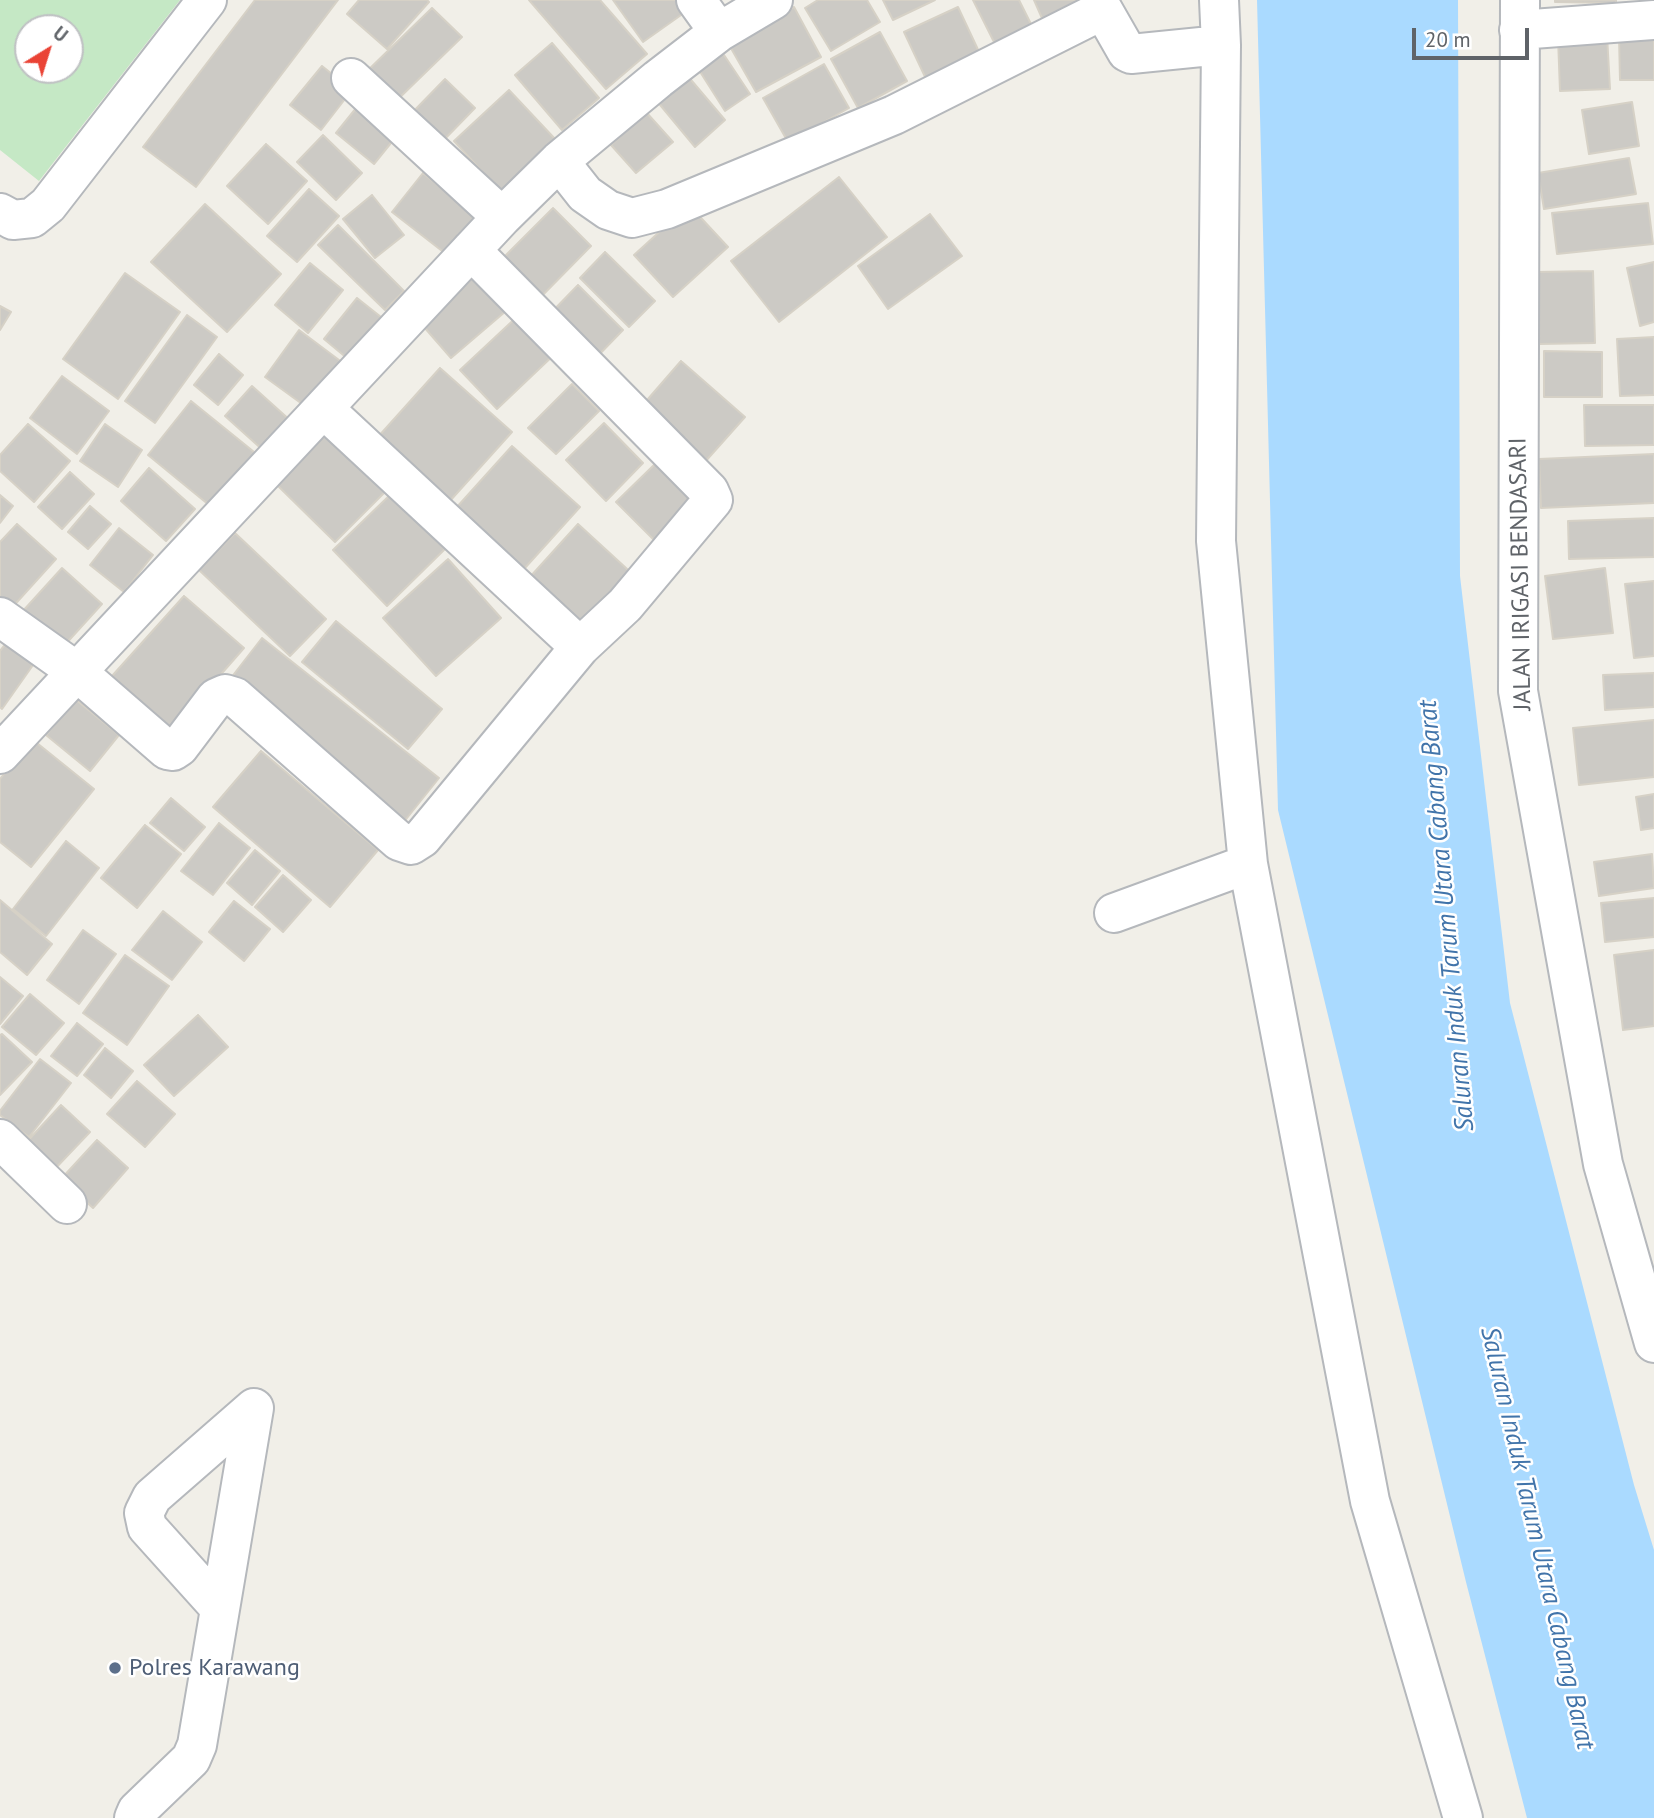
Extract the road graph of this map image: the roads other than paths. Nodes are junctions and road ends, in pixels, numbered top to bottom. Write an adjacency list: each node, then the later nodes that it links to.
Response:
1 (207, 0): 11 (street)
2 (696, 0): 7 (street)
3 (773, 0): 7 (street)
4 (1219, 0): 8 (street)
5 (1519, 15): 6 (street); 23 (street, JALAN IRIGASI BENDASARI)
6 (1654, 20)
7 (719, 32): 10 (street)
8 (1221, 45): 10 (street); 19 (street)
9 (351, 78): 12 (street)
10 (559, 161): 12 (street)
11 (0, 213)
12 (502, 216): 13 (street)
13 (471, 250): 14 (street); 16 (street)
14 (324, 410): 16 (street); 17 (street)
15 (0, 617): 17 (street)
16 (580, 647): 17 (street)
17 (76, 671): 18 (street)
18 (0, 754)
19 (1248, 864): 20 (street); 26 (street)
20 (1114, 913)
21 (0, 1139): 22 (street)
22 (67, 1204)
23 (1654, 1343)
24 (219, 1607): 25 (street)
25 (134, 1818)
26 (1463, 1818)

